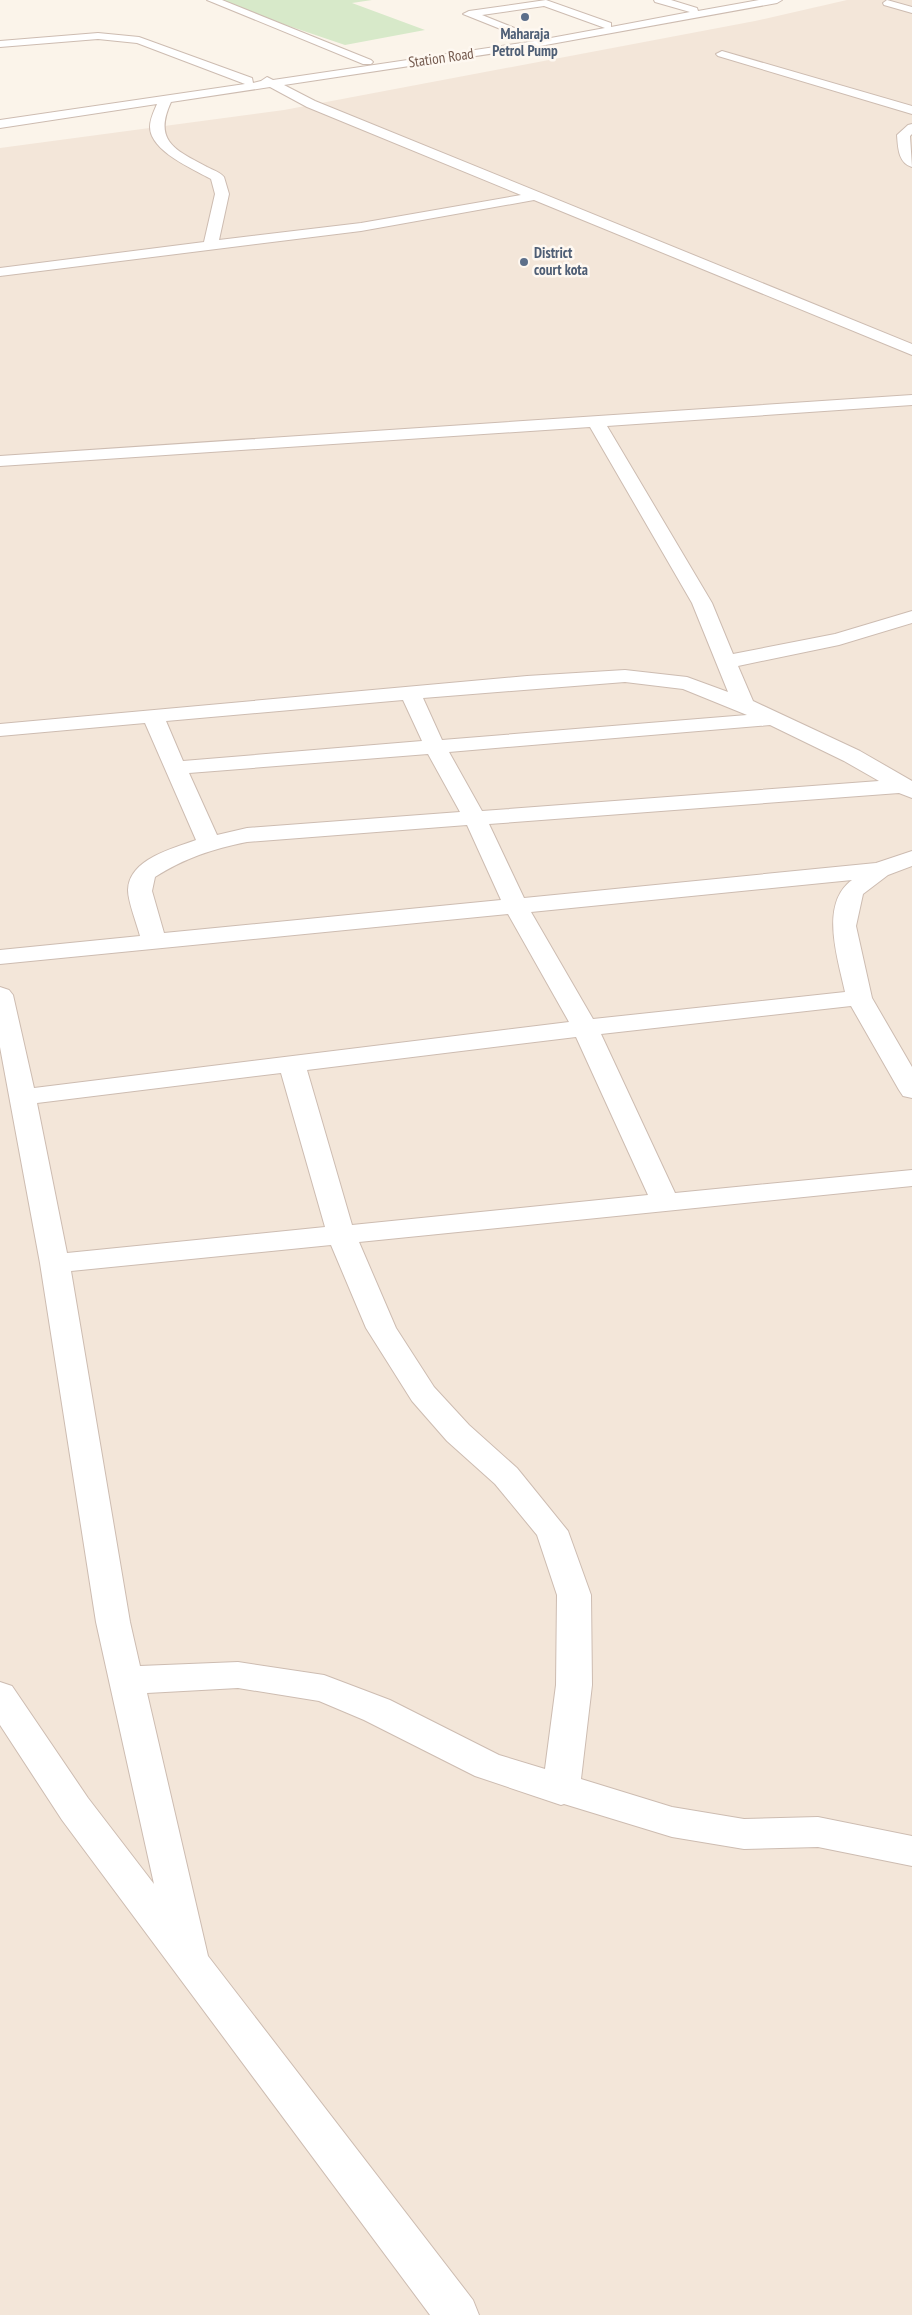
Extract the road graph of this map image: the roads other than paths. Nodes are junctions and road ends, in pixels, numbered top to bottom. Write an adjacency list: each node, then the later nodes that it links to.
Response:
1 (212, 0): 12 (street)
2 (659, 0): 6 (street)
3 (742, 0): 6 (street, Station Road)
4 (777, 0): 13 (street, Station Road)
5 (888, 3): 7 (street)
6 (693, 10): 8 (street, Station Road)
7 (912, 10)
8 (607, 25): 9 (street, Station Road); 9 (street)
9 (528, 38): 12 (street, Station Road)
10 (0, 44): 14 (street)
11 (722, 54): 20 (street)
12 (367, 62): 15 (street, Station Road)
13 (348, 72): 15 (street, Station Road); 17 (street)
14 (248, 80): 15 (street, Station Road); 19 (street, Station Road)
15 (268, 81): 16 (street, Station Road); 17 (street)
16 (215, 94): 17 (street); 18 (street, Station Road)
17 (316, 96): 24 (street)
18 (165, 101): 19 (street, Station Road); 25 (street)
19 (105, 109): 21 (street, Station Road)
20 (912, 110)
21 (0, 124)
22 (912, 128): 23 (street)
23 (912, 164)
24 (536, 196): 25 (street); 27 (street)
25 (211, 245): 26 (street)
26 (0, 272)
27 (912, 350)
28 (912, 400): 29 (street)
29 (596, 422): 30 (street); 32 (street)
30 (0, 461)
31 (912, 617): 32 (street)
32 (726, 662): 34 (street)
33 (410, 693): 34 (street); 35 (street); 38 (street)
34 (744, 705): 36 (street)
35 (153, 717): 37 (street); 39 (street)
36 (773, 719): 38 (street); 40 (street)
37 (0, 730)
38 (435, 747): 39 (street); 41 (street)
39 (176, 768): 42 (street)
40 (908, 789): 41 (street)
41 (474, 819): 42 (street); 45 (street)
42 (209, 843): 46 (street)
43 (912, 858): 44 (street)
44 (880, 870): 45 (street); 49 (street)
45 (516, 906): 46 (street); 50 (street)
46 (154, 942): 47 (street)
47 (0, 957)
48 (0, 995): 53 (street)
49 (859, 998): 50 (street); 52 (street)
50 (585, 1028): 51 (street); 55 (street)
51 (292, 1065): 53 (street); 56 (street)
52 (912, 1090)
53 (23, 1096): 57 (street)
54 (912, 1178): 55 (street)
55 (665, 1202): 56 (street)
56 (341, 1234): 57 (street); 60 (street)
57 (56, 1263): 58 (street)
58 (127, 1680): 60 (street); 62 (street)
59 (0, 1696): 62 (street)
60 (561, 1790): 61 (street)
61 (912, 1851)
62 (190, 1960): 63 (street)
63 (456, 2315)

